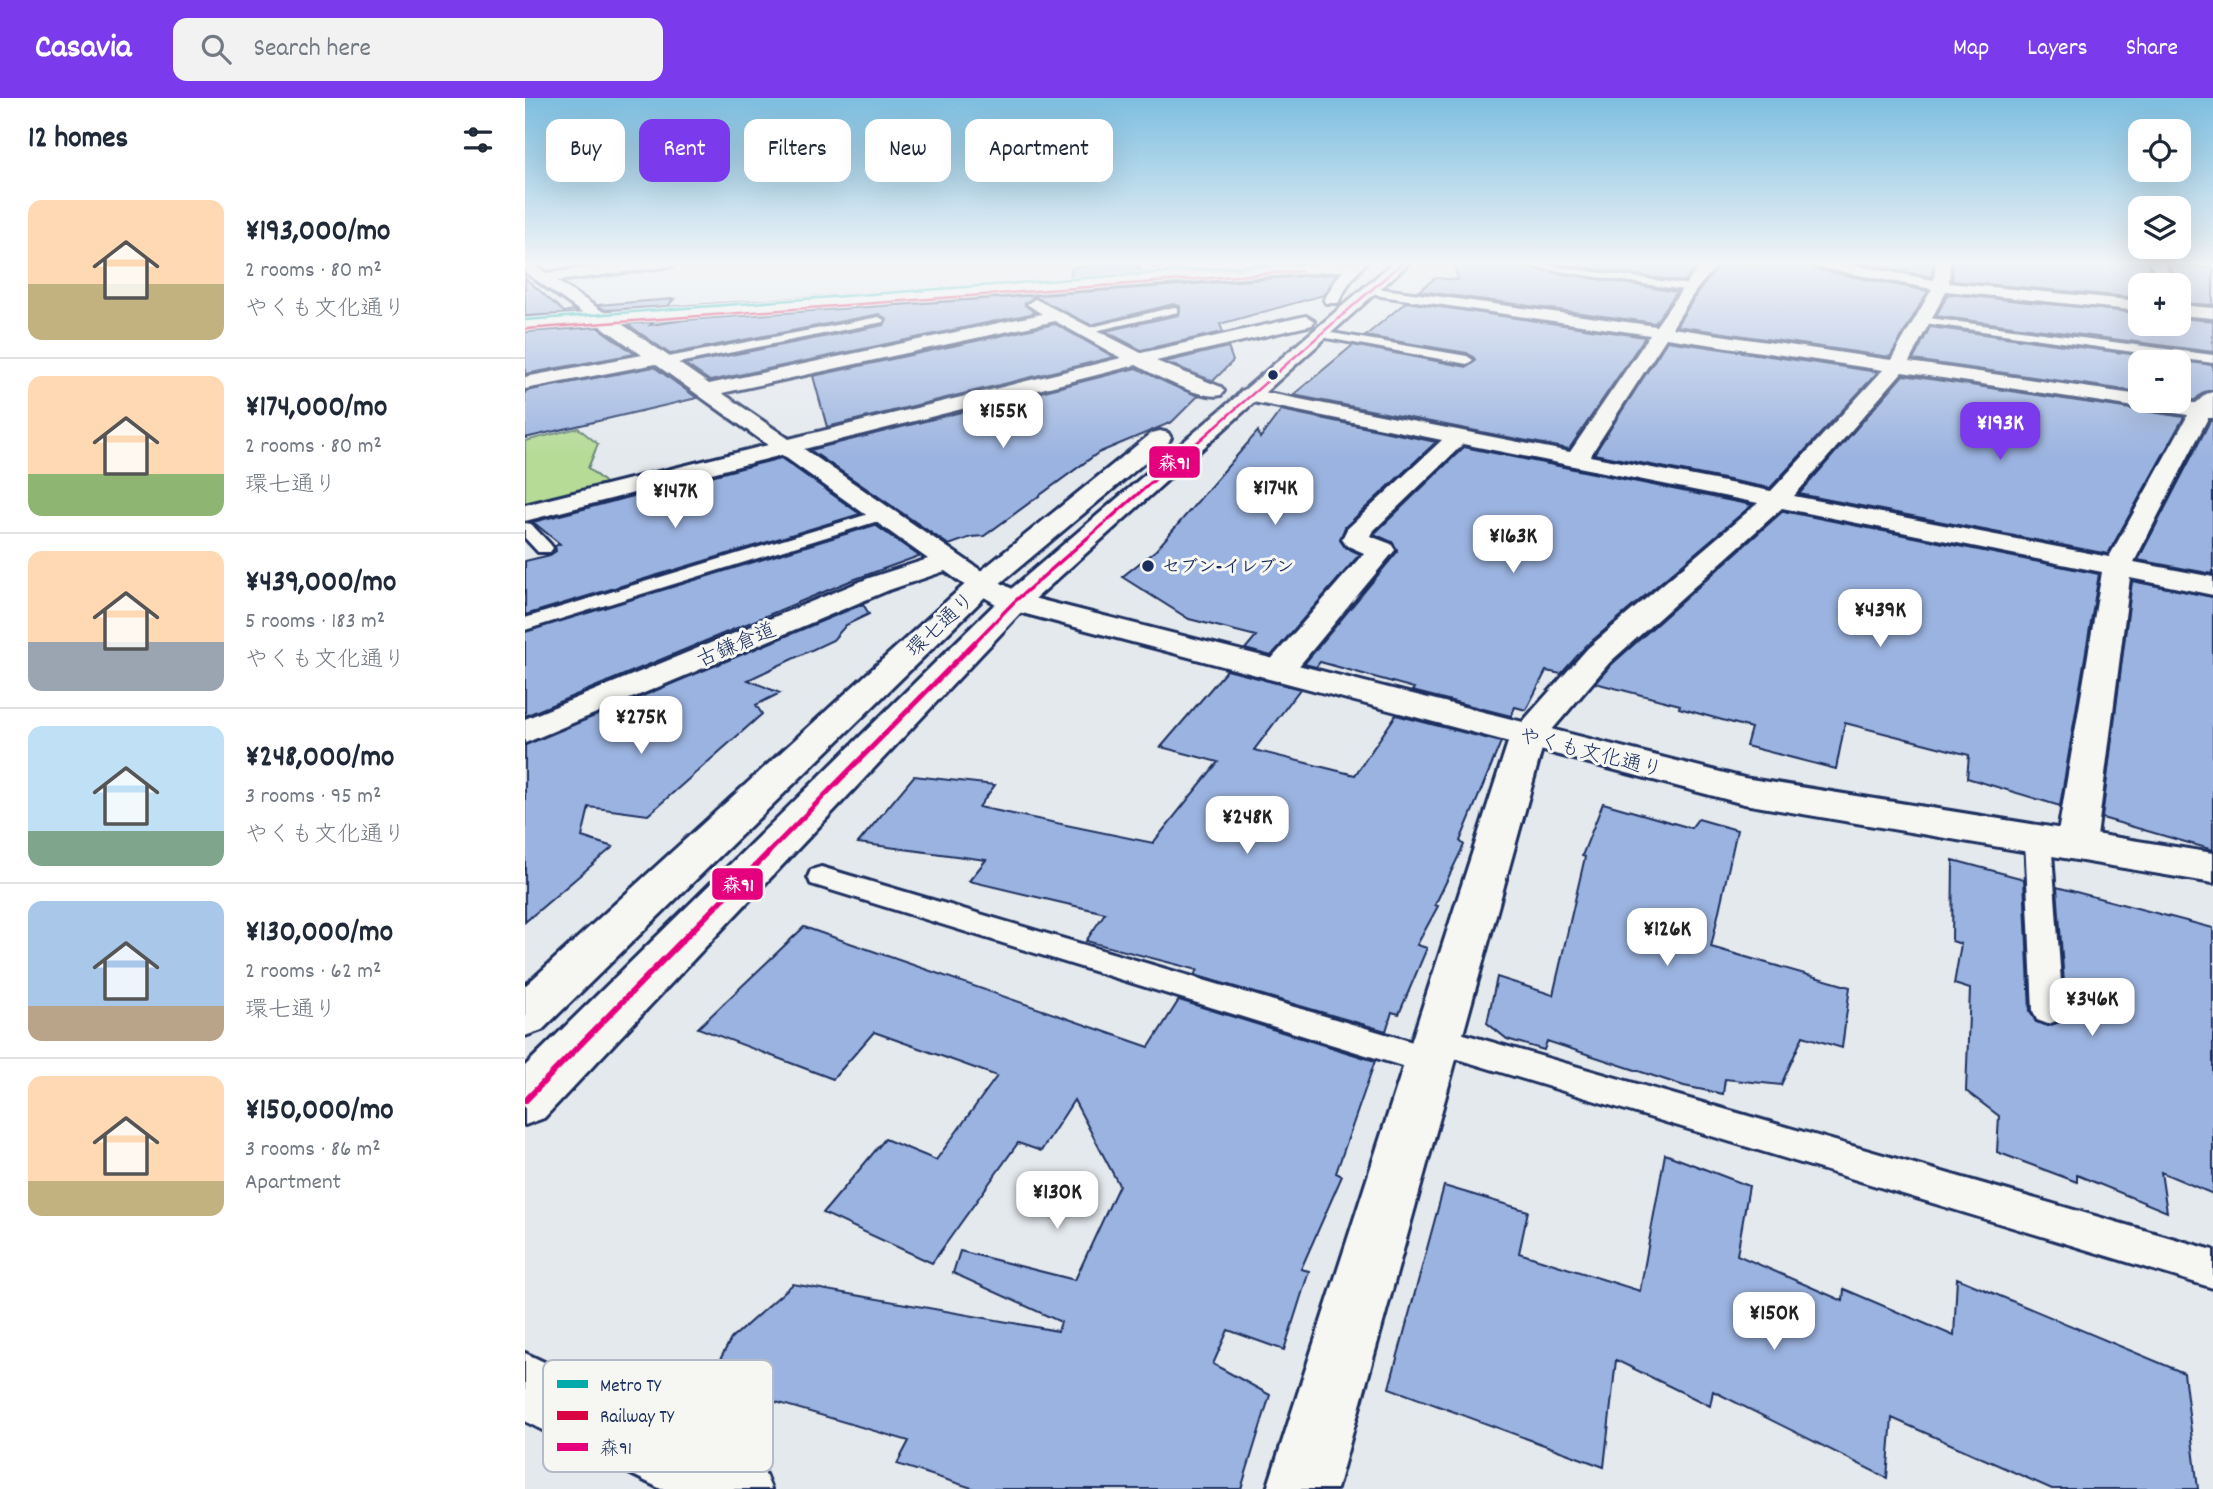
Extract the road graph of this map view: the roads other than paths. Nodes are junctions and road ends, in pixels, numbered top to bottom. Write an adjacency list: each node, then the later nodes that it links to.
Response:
1 (613, 327): 17 (street, やくも文化通り)
2 (883, 327): 17 (lane)
3 (890, 327): 14 (street)
4 (1005, 327): 14 (street)
5 (1080, 327): 12 (street)
6 (1100, 327): 12 (lane)
7 (1313, 327): 15 (street); 18 (lane); 22 (street, 環七通り); 23 (street, 環七通り)
8 (1616, 327): 13 (street)
9 (1665, 327): 13 (street)
10 (1917, 327): 19 (street)
11 (1973, 327): 16 (lane)
12 (1086, 330): 15 (street)
13 (1662, 332): 19 (street); 27 (street)
14 (918, 345): 21 (street)
15 (1138, 358): 22 (street); 26 (street)
16 (2213, 359)
17 (661, 360): 20 (street); 21 (street, やくも文化通り)
18 (1467, 360)
19 (1897, 366): 24 (street); 28 (street)
20 (525, 383)
21 (706, 391): 26 (street, やくも文化通り)
22 (1214, 391): 35 (street, 環七通り)
23 (1248, 395): 25 (street); 37 (street, 環七通り)
24 (2205, 412): 34 (street)
25 (1458, 437): 27 (street); 39 (street)
26 (783, 447): 29 (street); 30 (street, やくも文化通り)
27 (1576, 460): 28 (street)
28 (1777, 500): 34 (street); 41 (street)
29 (525, 513)
30 (882, 515): 33 (street, やくも文化通り); 38 (lane)
31 (525, 528): 32 (lane)
32 (544, 548)
33 (948, 561): 35 (street, やくも文化通り); 40 (street, 古鎌倉道)
34 (2117, 567): 36 (street); 43 (street)
35 (982, 584): 37 (street, やくも文化通り); 47 (street, 環七通り)
36 (2213, 586)
37 (1014, 601): 39 (street, やくも文化通り); 49 (street, 環七通り)
38 (525, 624)
39 (1277, 671): 41 (street, やくも文化通り)
40 (525, 732)
41 (1528, 736): 42 (street, やくも文化通り); 48 (street)
42 (2038, 838): 43 (street, やくも文化通り); 46 (lane)
43 (2076, 845): 44 (street, やくも文化通り)
44 (2213, 868)
45 (821, 877): 48 (lane)
46 (2047, 1011)
47 (525, 1016)
48 (1432, 1050): 50 (lane); 55 (street)
49 (525, 1101)
50 (2213, 1269)
51 (525, 1386): 52 (street)
52 (543, 1395)
53 (701, 1472): 54 (street)
54 (736, 1489)
55 (1302, 1489)

